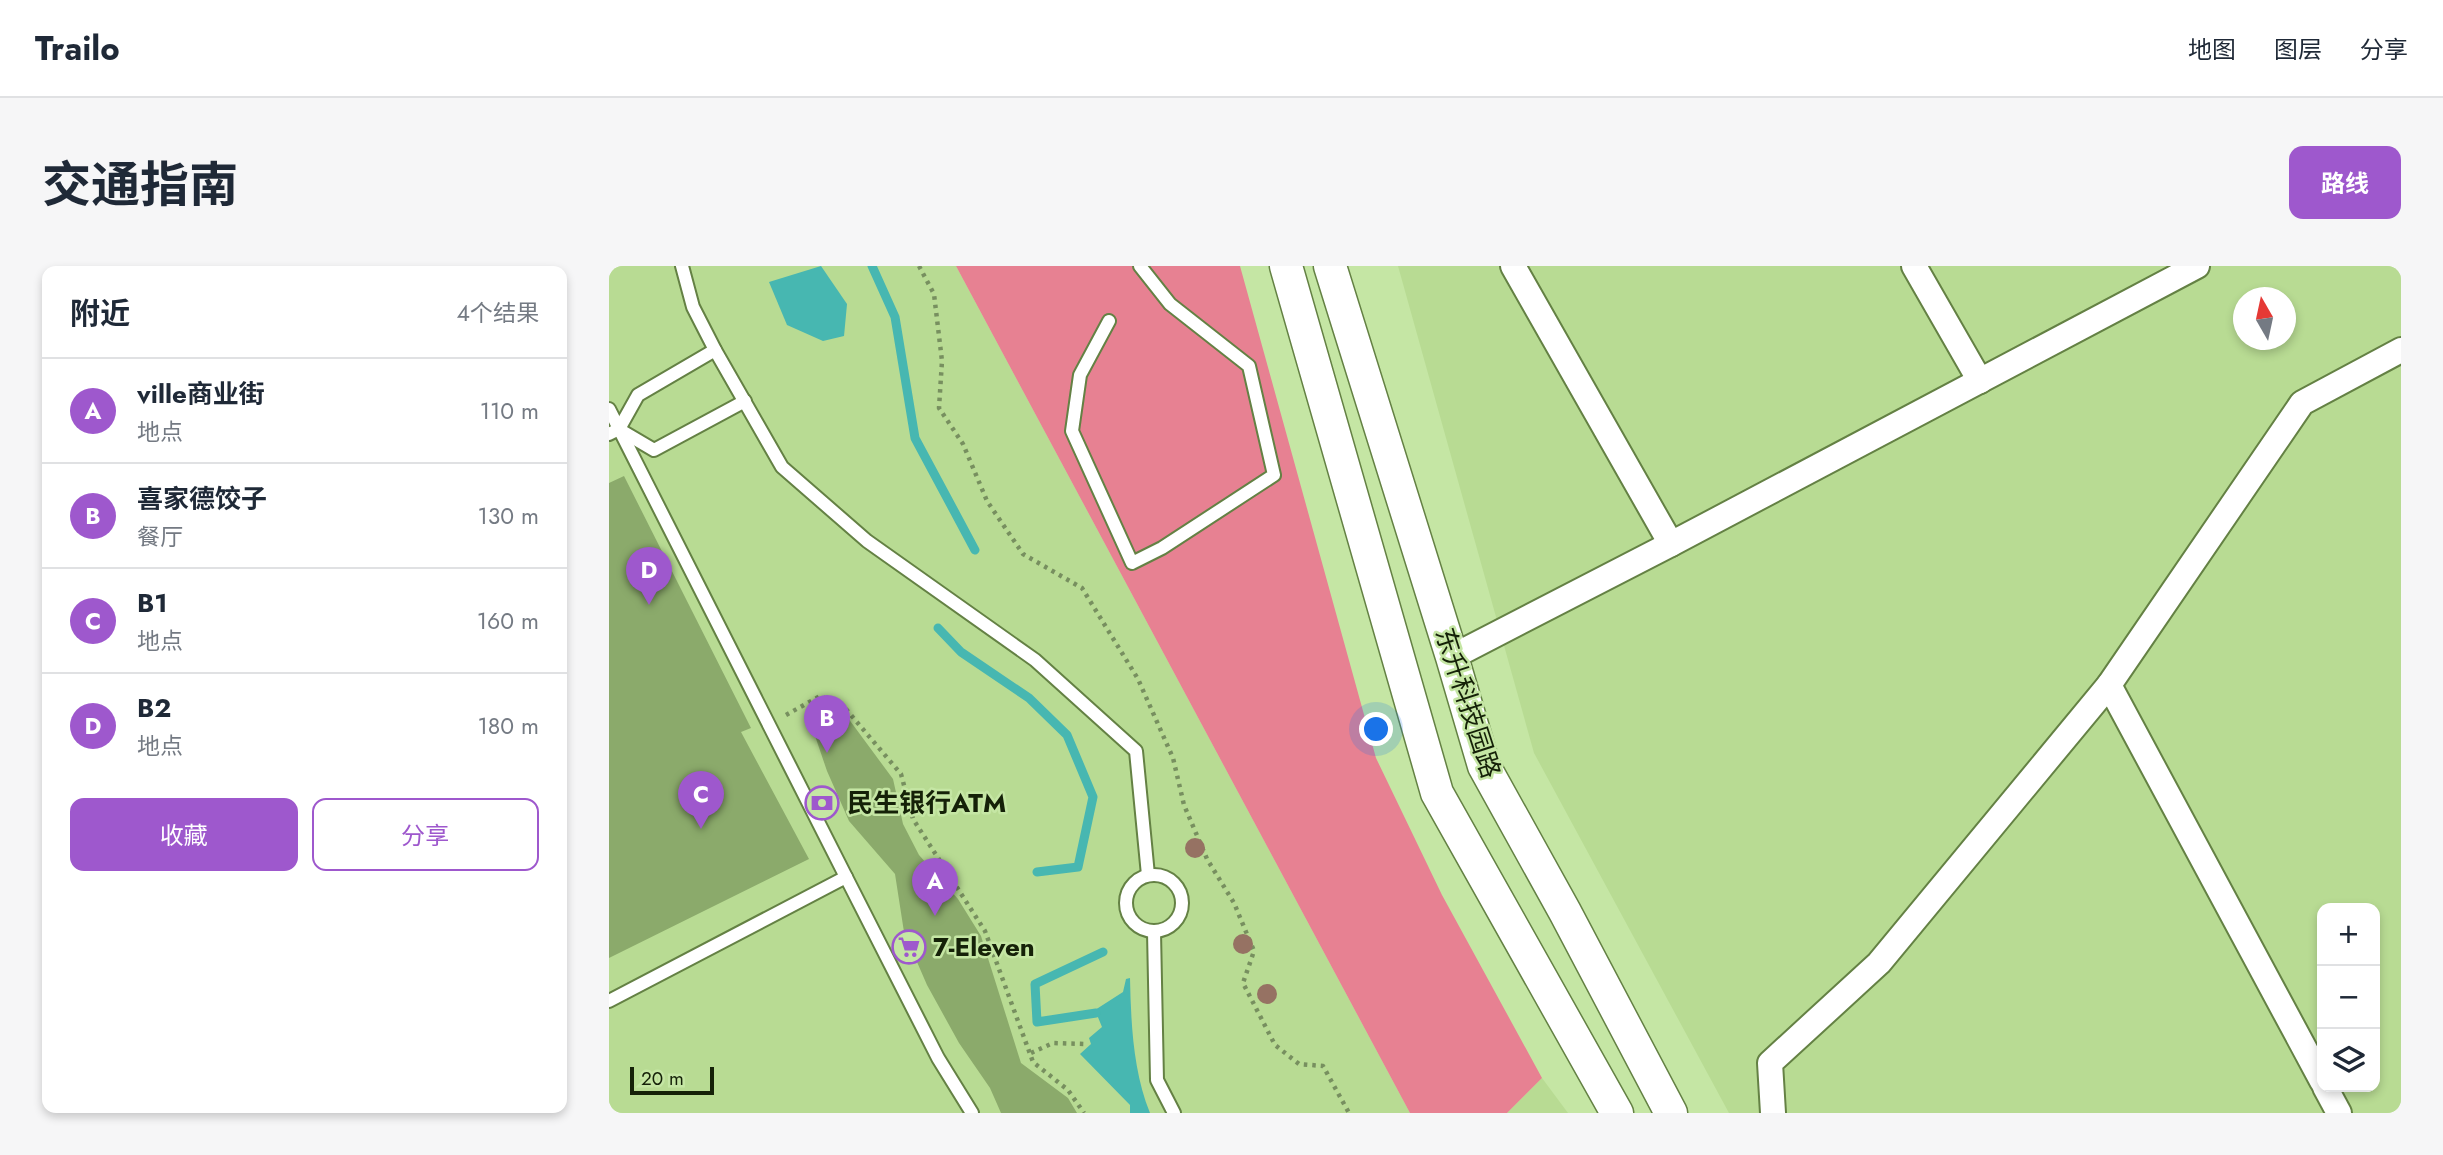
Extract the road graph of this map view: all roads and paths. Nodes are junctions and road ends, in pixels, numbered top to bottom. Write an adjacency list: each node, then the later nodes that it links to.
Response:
1 (682, 266): 10 (lane)
2 (920, 266): 31 (path)
3 (1140, 266): 9 (lane)
4 (1286, 266): 32 (street, 东升科技园路)
5 (1330, 266): 17 (street, 东升科技园路)
6 (1513, 266): 16 (street)
7 (1914, 266): 12 (street)
8 (2197, 266): 12 (street)
9 (1109, 321)
10 (715, 350): 13 (lane); 15 (lane)
11 (2401, 350): 18 (street)
12 (1980, 381): 16 (street)
13 (745, 401): 15 (lane); 20 (lane)
14 (609, 409): 15 (lane)
15 (614, 432): 21 (lane)
16 (1671, 544): 17 (street)
17 (1453, 657): 33 (street, 东升科技园路)
18 (2109, 685): 26 (street); 34 (street)
19 (789, 714): 25 (path)
20 (1148, 875): 22 (lane); 22 (lane)
21 (846, 877): 23 (lane); 28 (lane)
22 (1154, 932): 30 (lane)
23 (609, 1001)
24 (1085, 1044): 25 (path)
25 (1031, 1053): 29 (path)
26 (2317, 1072)
27 (2328, 1092): 35 (street)
28 (972, 1113)
29 (1084, 1113)
30 (1174, 1113)
31 (1349, 1113)
32 (1617, 1113)
33 (1671, 1113)
34 (1773, 1113)
35 (2339, 1113)

